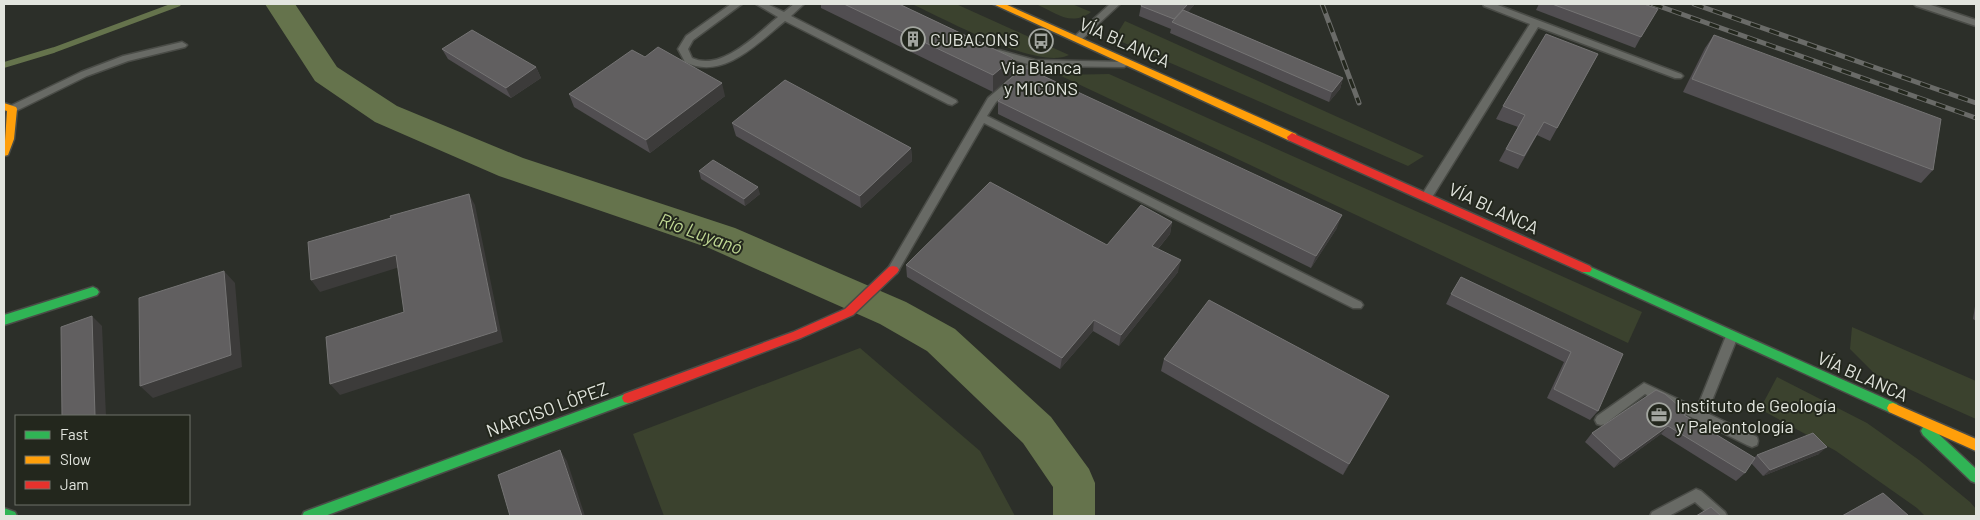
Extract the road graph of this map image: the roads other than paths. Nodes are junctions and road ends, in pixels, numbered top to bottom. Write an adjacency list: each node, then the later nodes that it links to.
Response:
1 (737, 4): 9 (lane)
2 (760, 4): 9 (lane)
3 (800, 4): 9 (lane)
4 (998, 4): 12 (main road, VÍA BLANCA)
5 (1099, 4): 8 (lane)
6 (1487, 4): 10 (lane)
7 (1919, 4): 11 (lane)
8 (1112, 6): 12 (lane)
9 (784, 16): 18 (lane)
10 (1536, 22): 17 (lane); 22 (lane)
11 (1976, 23)
12 (1077, 39): 16 (main road, VÍA BLANCA)
13 (182, 45): 19 (lane)
14 (993, 51): 15 (lane)
15 (1035, 63): 16 (lane); 20 (lane)
16 (1132, 64): 22 (main road, VÍA BLANCA)
17 (1678, 76)
18 (952, 102)
19 (8, 107): 21 (main road)
20 (982, 118): 23 (lane); 25 (lane)
21 (4, 152)
22 (1427, 196): 27 (main road, VÍA BLANCA)
23 (893, 270): 36 (main road, NARCISO LÓPEZ)
24 (93, 292): 26 (main road)
25 (1357, 306)
26 (4, 320)
27 (1732, 336): 28 (main road, VÍA BLANCA); 29 (lane)
28 (1909, 415): 32 (main road, VÍA BLANCA); 33 (main road)
29 (1700, 416): 30 (lane); 31 (lane)
30 (1600, 420)
31 (1752, 441)
32 (1976, 445)
33 (1976, 477)
34 (4, 514): 35 (main road)
35 (10, 516)
36 (309, 516)
37 (1657, 516): 38 (lane)
38 (1720, 516)

